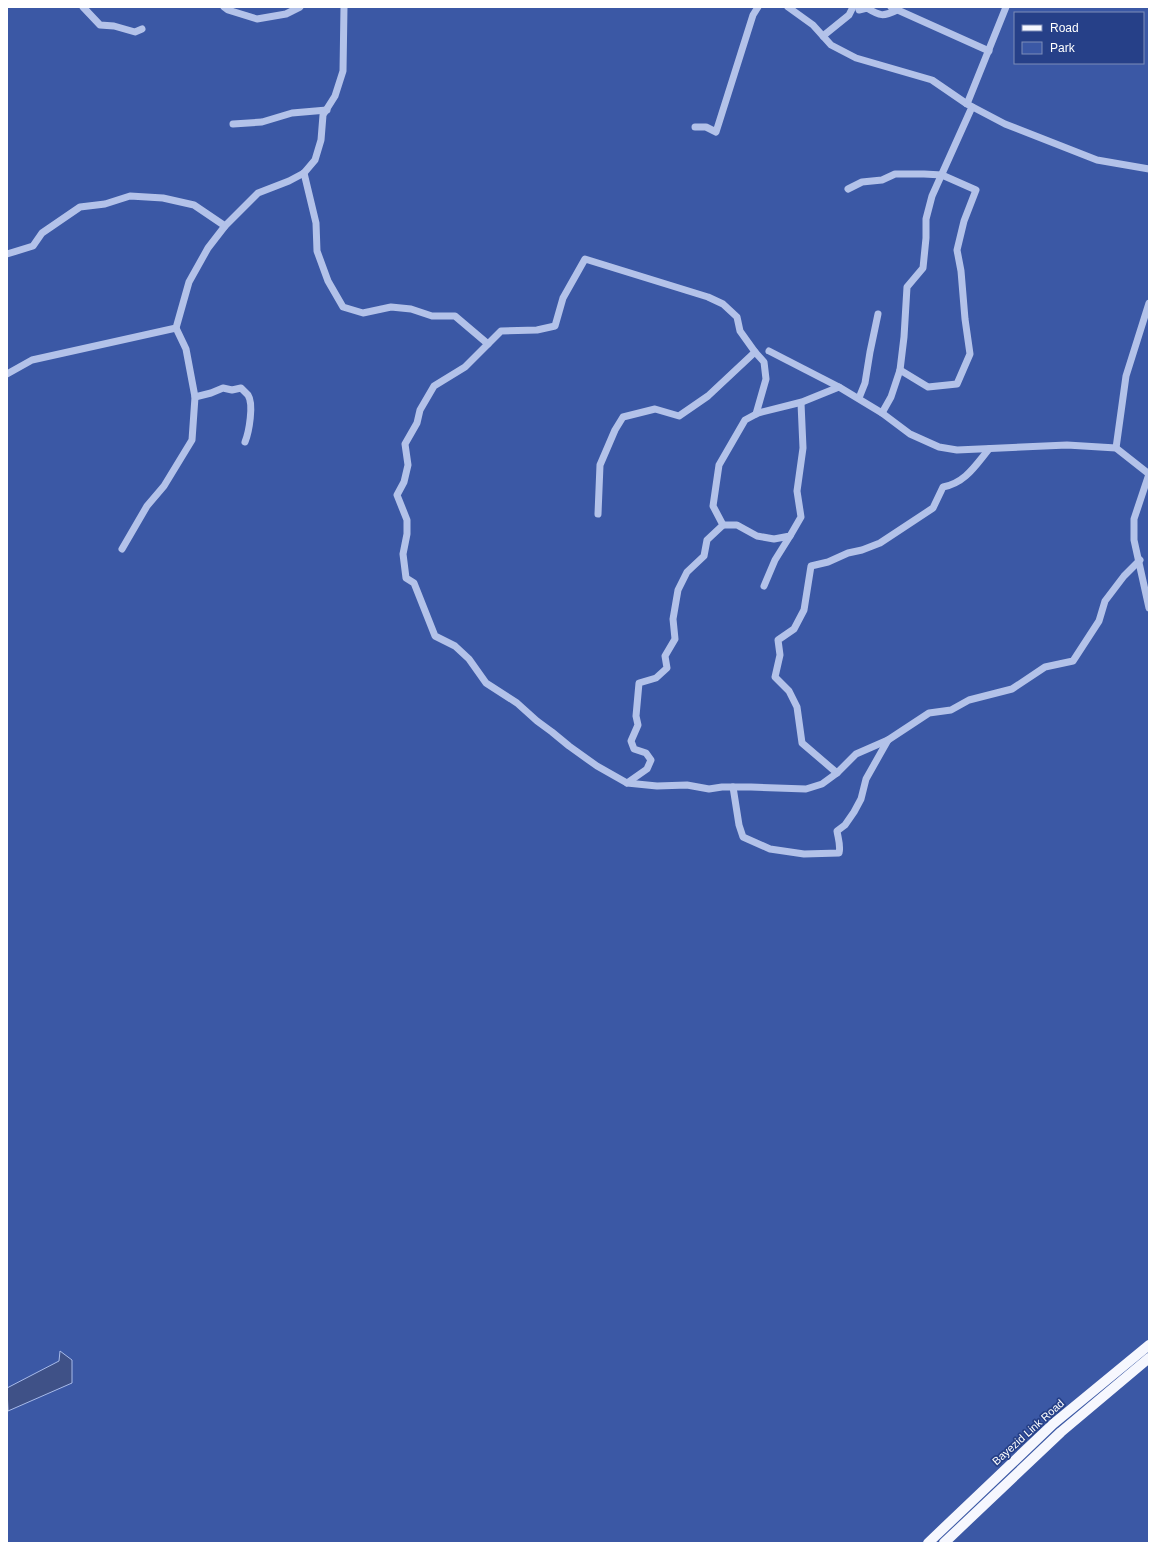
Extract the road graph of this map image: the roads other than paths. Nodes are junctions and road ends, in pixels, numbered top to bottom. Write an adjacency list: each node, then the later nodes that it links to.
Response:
1 (83, 7): 10 (street)
2 (224, 7): 3 (street)
3 (300, 7)
4 (344, 7): 14 (street)
5 (758, 7): 16 (street)
6 (788, 7): 11 (street)
7 (1006, 7): 12 (street)
8 (861, 8): 9 (street); 11 (street)
9 (894, 8): 12 (street)
10 (142, 29)
11 (823, 36): 13 (street)
12 (989, 51): 13 (street)
13 (970, 106): 17 (street); 19 (street)
14 (327, 110): 15 (street); 18 (street)
15 (233, 124)
16 (695, 127)
17 (1149, 169)
18 (304, 173): 21 (street); 26 (street)
19 (942, 175): 20 (street); 29 (street); 29 (street)
20 (848, 189)
21 (225, 226): 22 (street); 25 (street)
22 (7, 254)
23 (1149, 303): 38 (street)
24 (878, 314): 33 (street)
25 (176, 328): 30 (street); 32 (street)
26 (488, 344): 28 (street); 50 (street)
27 (769, 351): 31 (street)
28 (755, 352): 36 (street); 41 (street)
29 (900, 370): 35 (street)
30 (7, 374)
31 (839, 387): 33 (street); 34 (street)
32 (194, 397): 37 (street); 44 (street)
33 (859, 398): 35 (street)
34 (801, 403): 36 (street); 43 (street)
35 (882, 413): 39 (street)
36 (756, 414): 42 (street)
37 (245, 442)
38 (1116, 448): 39 (street); 40 (street)
39 (989, 449): 49 (street)
40 (1149, 474): 45 (street)
41 (598, 514)
42 (723, 525): 43 (street); 50 (street)
43 (790, 536): 46 (street)
44 (122, 549)
45 (1140, 560): 47 (street); 48 (street)
46 (764, 586)
47 (1149, 608)
48 (888, 740): 49 (street); 51 (street)
49 (837, 773): 51 (street)
50 (627, 783): 51 (street)
51 (733, 787)
52 (1149, 1345): 54 (main road, Bayezid Link Road)
53 (1149, 1358): 55 (main road, Bayezid Link Road)
54 (928, 1543)
55 (944, 1543)

